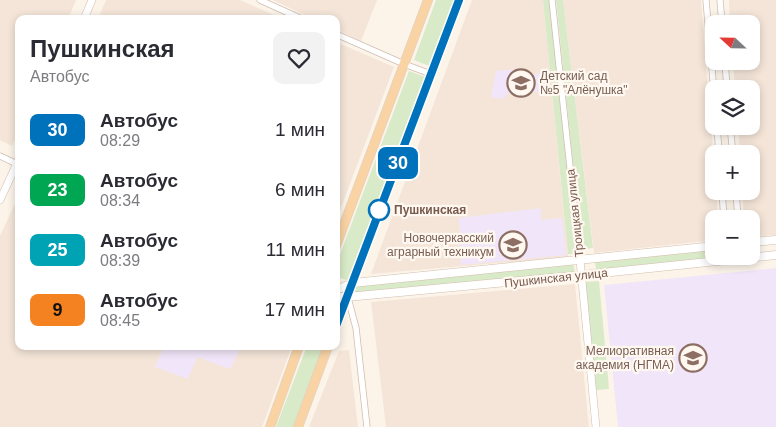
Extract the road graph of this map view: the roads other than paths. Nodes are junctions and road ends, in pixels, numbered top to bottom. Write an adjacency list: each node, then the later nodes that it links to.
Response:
1 (92, 0): 8 (street)
2 (260, 0): 9 (street)
3 (428, 0): 12 (main road)
4 (460, 0): 13 (main road)
5 (552, 0): 25 (street, Троицкая улица)
6 (706, 0): 14 (street)
7 (720, 0): 10 (street)
8 (86, 15)
9 (293, 15)
10 (721, 15)
11 (340, 36): 12 (street)
12 (404, 64): 13 (street); 19 (main road)
13 (431, 74): 28 (main road)
14 (713, 80)
15 (0, 156): 16 (street)
16 (15, 162)
17 (15, 169): 18 (street)
18 (0, 200)
19 (340, 235)
20 (776, 240): 21 (main road)
21 (760, 241)
22 (705, 247): 25 (main road, Пушкинская улица)
23 (776, 255): 24 (main road, Пушкинская улица)
24 (760, 256)
25 (580, 260): 27 (street, Троицкая улица); 28 (main road, Пушкинская улица)
26 (705, 261): 27 (main road, Пушкинская улица)
27 (582, 275): 31 (main road, Пушкинская улица); 38 (street, Троицкая улица)
28 (352, 283): 29 (main road, Пушкинская улица); 31 (main road)
29 (340, 288)
30 (340, 297): 31 (main road, Пушкинская улица)
31 (347, 297): 32 (main road); 37 (street)
32 (340, 315)
33 (299, 350): 35 (main road)
34 (327, 350): 36 (main road)
35 (270, 427)
36 (298, 427)
37 (367, 427)
38 (596, 427)

